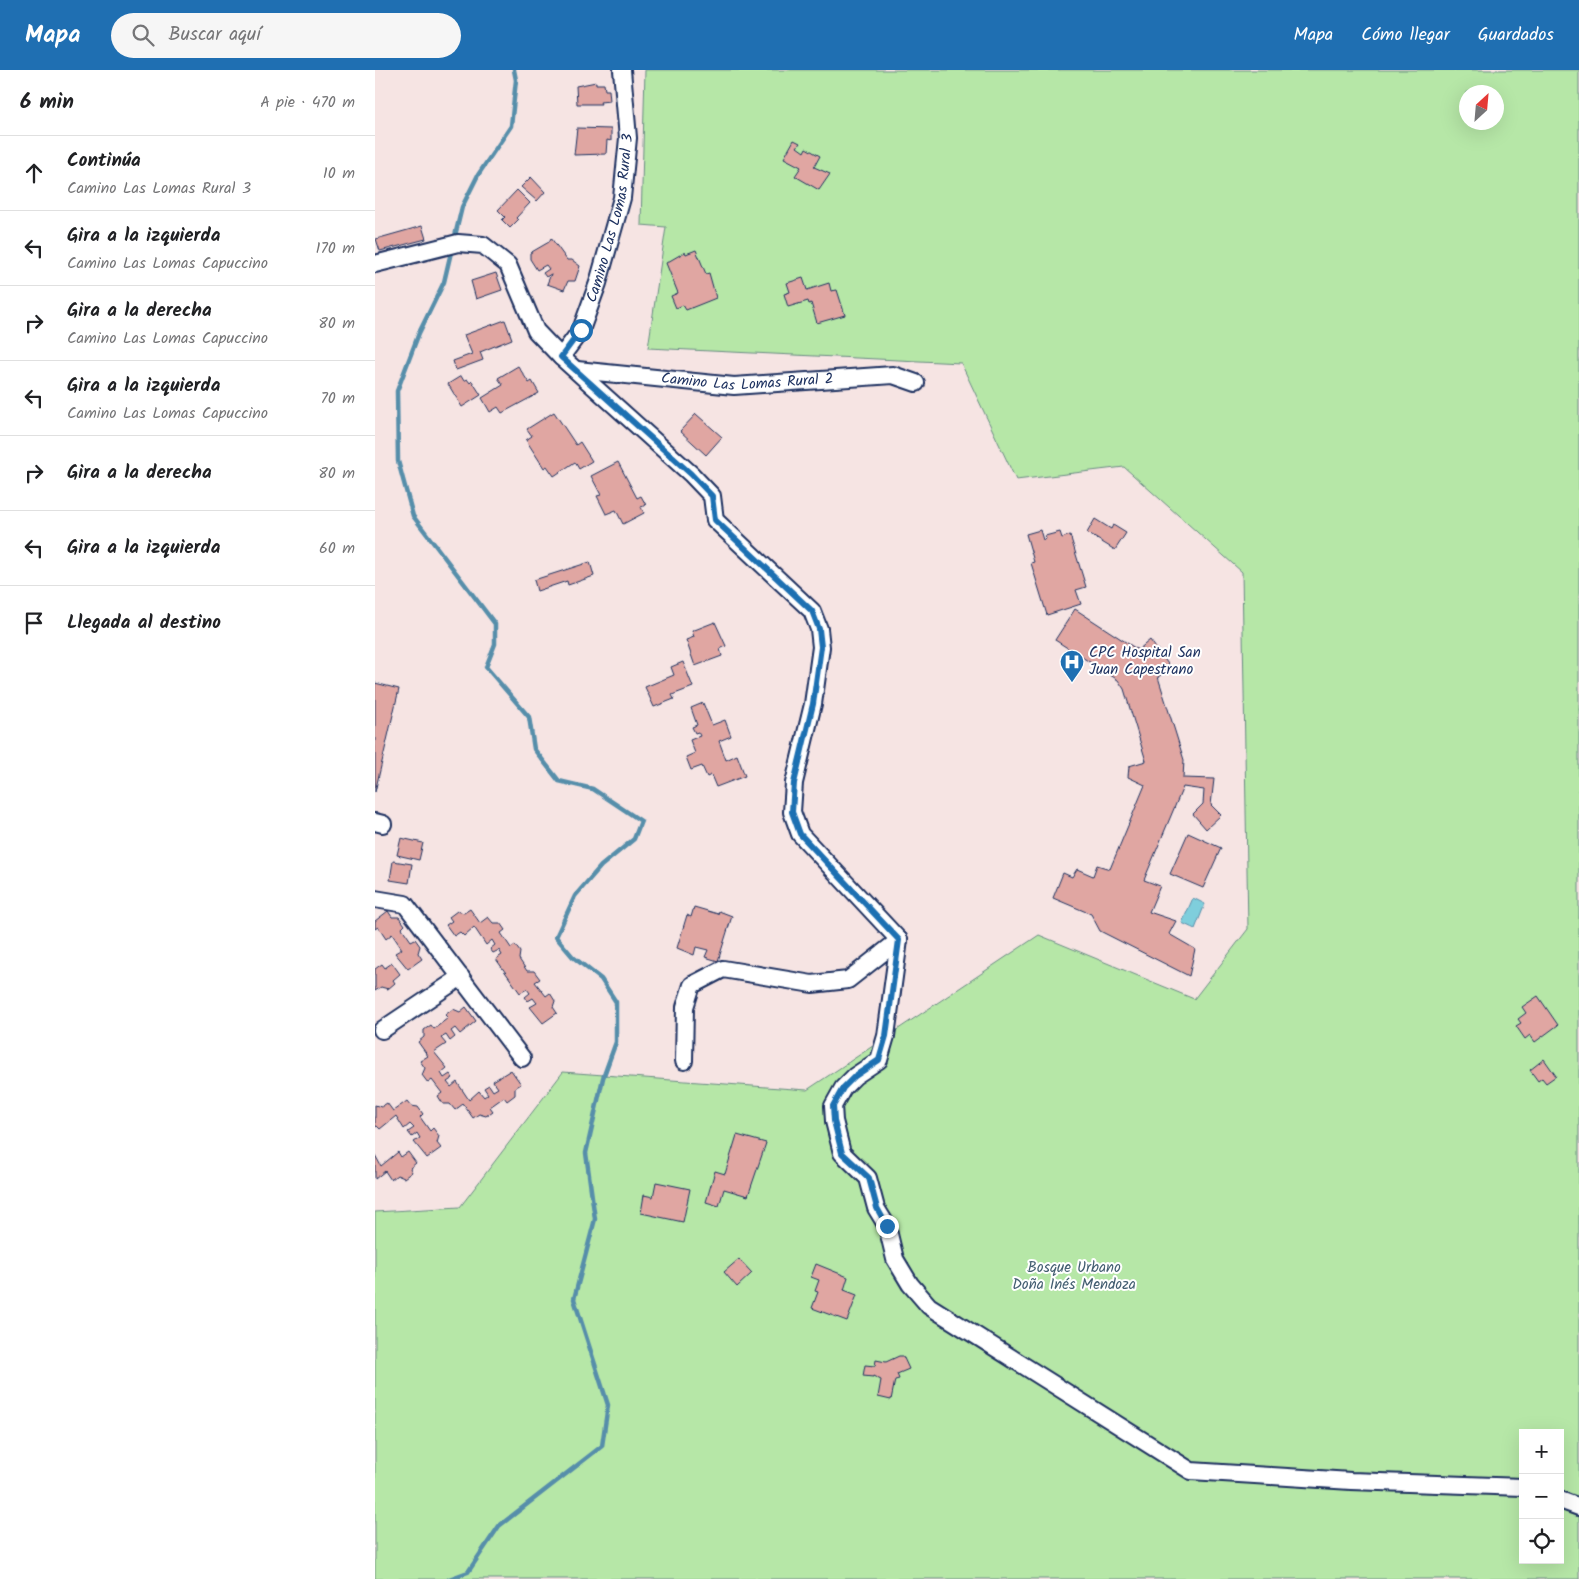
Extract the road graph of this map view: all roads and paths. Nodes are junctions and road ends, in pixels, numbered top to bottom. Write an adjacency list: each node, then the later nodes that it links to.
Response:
1 (622, 70): 3 (street, Camino Las Lomas Rural 3)
2 (375, 264): 3 (street)
3 (561, 357): 4 (street)
4 (577, 370): 5 (street, Camino Las Lomas Rural 2); 7 (street)
5 (916, 383)
6 (375, 898): 8 (street)
7 (899, 940): 11 (street); 12 (street)
8 (461, 977): 9 (street); 10 (street)
9 (382, 1030)
10 (522, 1058)
11 (684, 1061)
12 (1519, 1487)
13 (1564, 1501): 14 (street)
14 (1579, 1507)

